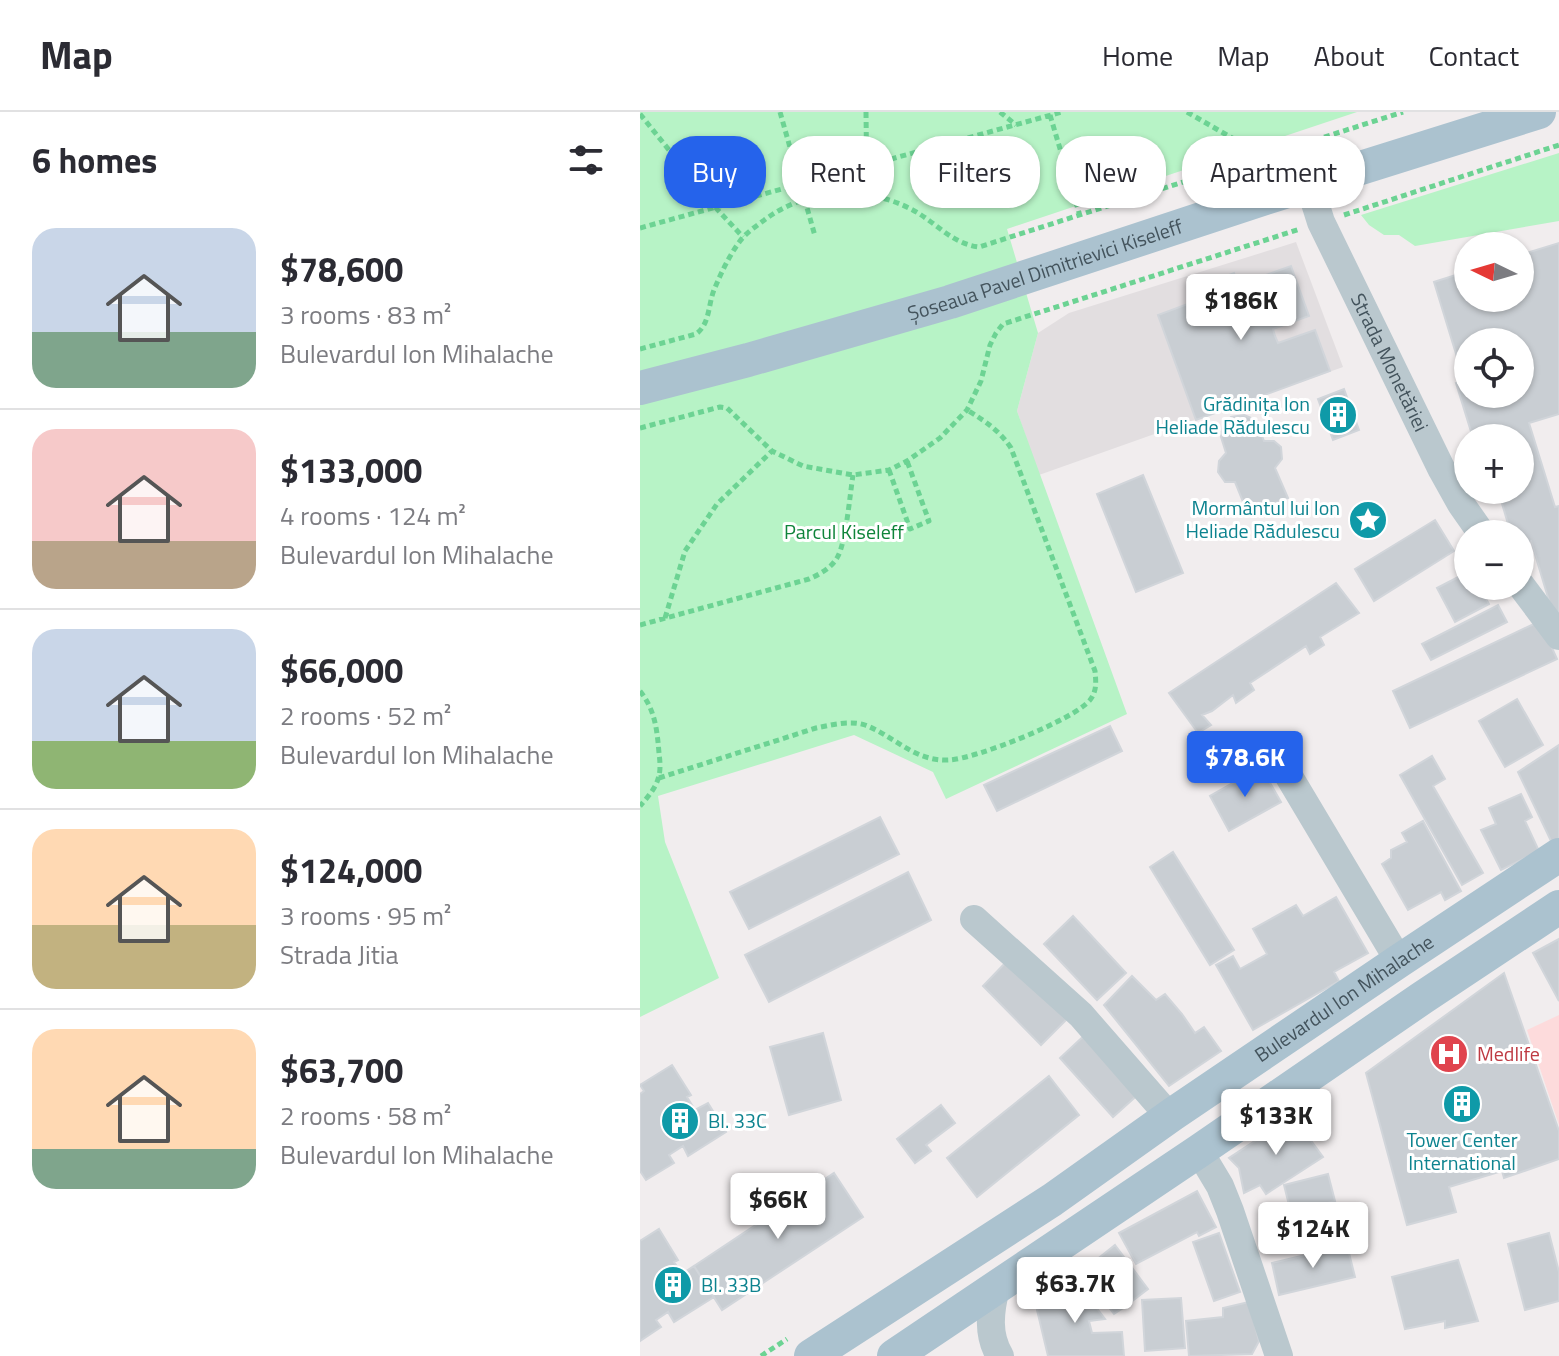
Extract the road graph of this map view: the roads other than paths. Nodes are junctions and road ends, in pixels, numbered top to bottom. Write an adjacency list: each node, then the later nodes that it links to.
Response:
1 (1539, 112): 2 (main road, Șoseaua Pavel Dimitrievici Kiseleff)
2 (1365, 166)
3 (1235, 208): 5 (main road, Șoseaua Pavel Dimitrievici Kiseleff)
4 (1317, 208): 6 (street, Strada Monetăriei)
5 (640, 388)
6 (1472, 520)
7 (1532, 600): 8 (street)
8 (1559, 636)
9 (1278, 758): 13 (street)
10 (1559, 855): 13 (main road, Bulevardul Ion Mihalache)
11 (1559, 907): 15 (main road)
12 (974, 919): 14 (street)
13 (1399, 961): 14 (main road, Bulevardul Ion Mihalache)
14 (1170, 1117): 16 (main road, Bulevardul Ion Mihalache)
15 (1199, 1151): 17 (main road); 21 (street)
16 (974, 1252): 17 (main road); 18 (main road, Bulevardul Ion Mihalache)
17 (996, 1288): 19 (main road); 20 (street)
18 (811, 1356)
19 (894, 1356)
20 (1000, 1356)
21 (1279, 1356)

